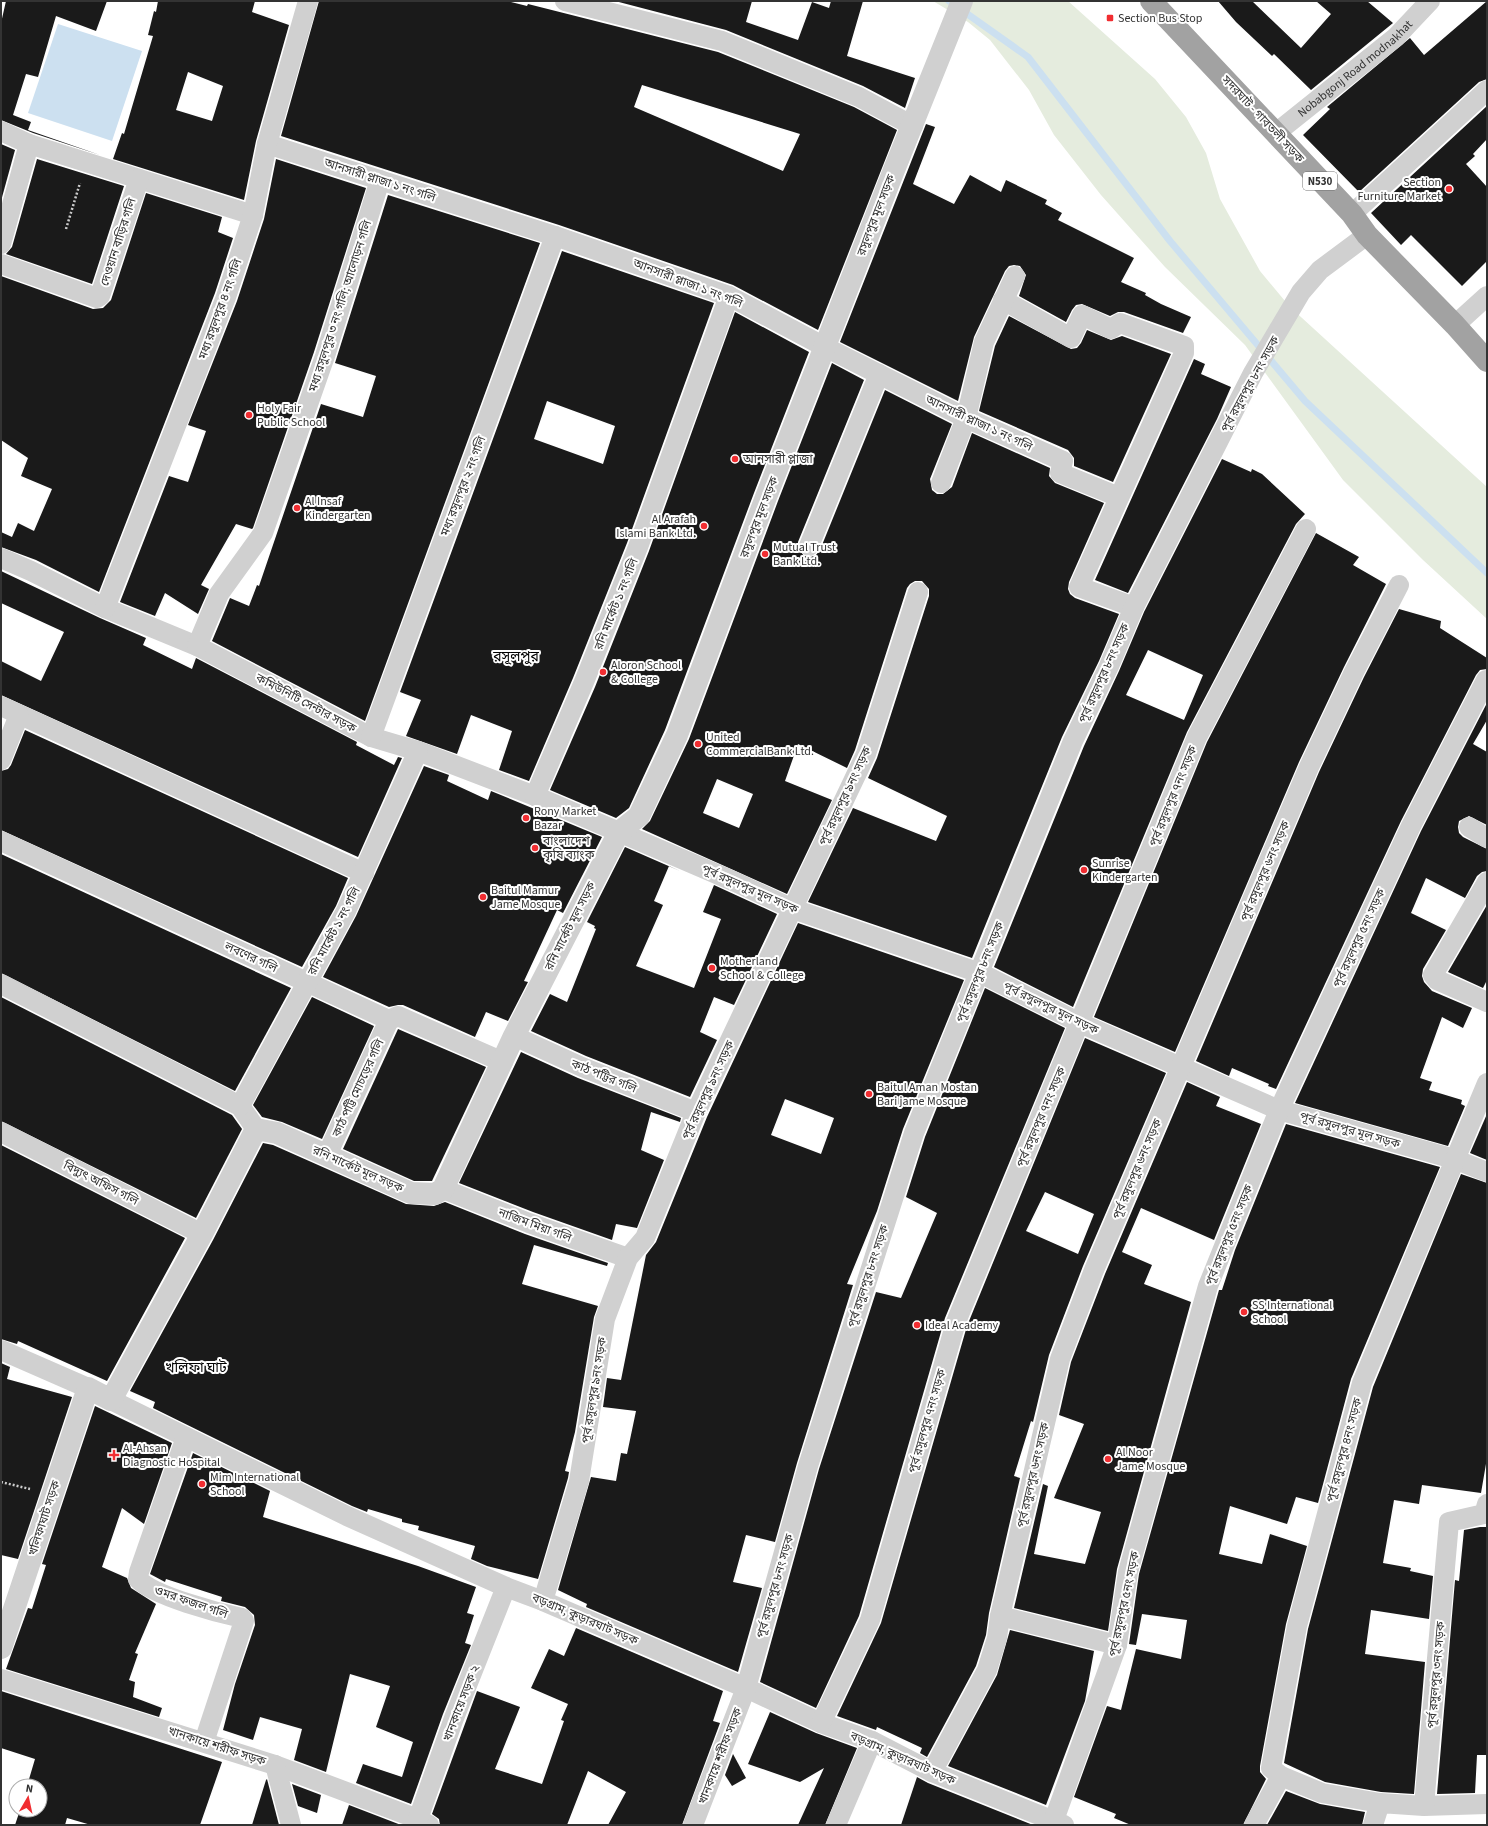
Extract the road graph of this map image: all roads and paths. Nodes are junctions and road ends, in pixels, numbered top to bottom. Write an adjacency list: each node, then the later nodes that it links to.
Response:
1 (308, 1): 11 (street, মধ্য রসুলপুর ৪ নং গলি)
2 (565, 1): 7 (street)
3 (962, 1): 7 (street, রসুলপুর মূল সড়ক)
4 (1151, 1): 9 (highway, সদরঘাট - গাবতলী সড়ক / N530)
5 (1430, 1): 9 (street, Nobabgonj Road modnakhat)
6 (1487, 90): 15 (street)
7 (913, 126): 27 (street, রসুলপুর মূল সড়ক)
8 (1, 131): 10 (street)
9 (1276, 133): 15 (highway, সদরঘাট - গাবতলী সড়ক / N530)
10 (29, 144): 12 (street); 20 (street)
11 (266, 144): 14 (street, আনসারী প্লাজা ১ নং গলি); 16 (street, মধ্য রসুলপুর ৪ নং গলি)
12 (86, 162): 13 (street); 17 (path)
13 (139, 179): 16 (street); 21 (street, দেওয়ান বাড়ির গলি)
14 (380, 180): 19 (street, আনসারী প্লাজা ১ নং গলি); 40 (street, মধ্য রসুলপুর ৩ নং গলি; আলোড়ন গলি)
15 (1352, 214): 18 (highway, সদরঘাট - গাবতলী সড়ক / N530)
16 (253, 215): 39 (street, মধ্য রসুলপুর ৪ নং গলি)
17 (66, 229)
18 (1367, 235): 26 (highway, সদরঘাট - গাবতলী সড়ক / N530); 38 (street, পূর্ব রসুলপুর ৮নং সড়ক)
19 (555, 236): 23 (street, আনসারী প্লাজা ১ নং গলি); 44 (street, মধ্য রসুলপুর ২ নং গলি)
20 (1, 244)
21 (1, 264)
22 (1015, 276): 25 (street)
23 (729, 296): 27 (street, আনসারী প্লাজা ১ নং গলি); 47 (street, রনি মার্কেট ১ নং গলি)
24 (1487, 296): 26 (street)
25 (1003, 300): 30 (street); 32 (street)
26 (1455, 325): 28 (highway, সদরঘাট - গাবতলী সড়ক / N530)
27 (825, 347): 29 (street, আনসারী প্লাজা ১ নং গলি); 49 (street, রসুলপুর মূল সড়ক)
28 (1487, 361)
29 (878, 374): 30 (street, আনসারী প্লাজা ১ নং গলি); 34 (street)
30 (966, 418): 31 (street); 32 (street, আনসারী প্লাজা ১ নং গলি)
31 (941, 483)
32 (1119, 497): 38 (street)
33 (1306, 529): 60 (street, পূর্ব রসুলপুর ৭নং সড়ক)
34 (809, 546)
35 (1, 558): 39 (street, কমিউনিটি সেন্টার সড়ক)
36 (1399, 585): 63 (street, পূর্ব রসুলপুর ৬নং সড়ক)
37 (918, 592): 54 (street, পূর্ব রসুলপুর ৯নং সড়ক)
38 (1134, 607): 55 (street, পূর্ব রসুলপুর ৮নং সড়ক)
39 (105, 608): 40 (street, কমিউনিটি সেন্টার সড়ক)
40 (197, 646): 44 (street, কমিউনিটি সেন্টার সড়ক)
41 (1486, 680): 66 (street, পূর্ব রসুলপুর ৫নং সড়ক)
42 (1, 706): 43 (street)
43 (19, 715): 46 (street); 52 (street)
44 (371, 737): 45 (street, কমিউনিটি সেন্টার সড়ক)
45 (418, 751): 47 (street, কমিউনিটি সেন্টার সড়ক); 52 (street, রনি মার্কেট ১ নং গলি)
46 (1, 760)
47 (535, 796): 49 (street, কমিউনিটি সেন্টার সড়ক)
48 (1468, 827): 50 (street)
49 (619, 832): 54 (street, পূর্ব রসুলপুর মূল সড়ক); 61 (street, রনি মার্কেট মূল সড়ক)
50 (1487, 838)
51 (1, 841): 56 (street, লবণের গলি)
52 (364, 873): 56 (street, রনি মার্কেট ১ নং গলি)
53 (1487, 882): 58 (street)
54 (793, 909): 55 (street, পূর্ব রসুলপুর মূল সড়ক); 67 (street, পূর্ব রসুলপুর ৯নং সড়ক)
55 (980, 973): 60 (street, পূর্ব রসুলপুর মূল সড়ক); 89 (street, পূর্ব রসুলপুর ৮নং সড়ক)
56 (306, 983): 59 (street, লবণের গলি); 65 (street, রনি মার্কেট ১ নং গলি)
57 (1, 984): 65 (street)
58 (1487, 1002)
59 (389, 1020): 62 (street, লবণের গলি); 70 (street, কাঠ পট্টি মোচড়ের গলি)
60 (1080, 1023): 63 (street, পূর্ব রসুলপুর মূল সড়ক); 90 (street, পূর্ব রসুলপুর ৭নং সড়ক)
61 (514, 1036): 62 (street, রনি মার্কেট মূল সড়ক); 67 (street, কাঠ পট্টির গলি)
62 (502, 1062): 73 (street, রনি মার্কেট মূল সড়ক)
63 (1180, 1067): 66 (street, পূর্ব রসুলপুর মূল সড়ক); 85 (street, পূর্ব রসুলপুর ৬নং সড়ক)
64 (1487, 1083): 71 (street, পূর্ব রসুলপুর ৪নং সড়ক)
65 (240, 1106): 68 (street)
66 (1279, 1110): 71 (street, পূর্ব রসুলপুর মূল সড়ক); 86 (street, পূর্ব রসুলপুর ৫নং সড়ক)
67 (696, 1112): 75 (street, পূর্ব রসুলপুর ৯নং সড়ক)
68 (256, 1129): 70 (street, রনি মার্কেট মূল সড়ক); 74 (street)
69 (1, 1132): 74 (street, বিদ্যুৎ অফিস গলি)
70 (327, 1155): 73 (street, রনি মার্কেট মূল সড়ক)
71 (1454, 1159): 72 (street, পূর্ব রসুলপুর মূল সড়ক); 95 (street, পূর্ব রসুলপুর ৪নং সড়ক)
72 (1487, 1172)
73 (443, 1190): 75 (street, নাজিম মিয়া গলি)
74 (202, 1234): 78 (street)
75 (628, 1258): 84 (street, পূর্ব রসুলপুর ৯নং সড়ক)
76 (1, 1350): 77 (street)
77 (88, 1388): 78 (street); 87 (street, খলিফাঘাট সড়ক)
78 (110, 1400): 79 (street, বড়গ্রাম, কুড়ারঘাট সড়ক)
79 (186, 1437): 83 (street, বড়গ্রাম, কুড়ারঘাট সড়ক); 92 (street, ওমর ফজল গলি)
80 (1, 1482): 81 (path)
81 (31, 1489)
82 (1487, 1504): 98 (street, পূর্ব রসুলপুর ৩নং সড়ক)
83 (506, 1587): 84 (street, বড়গ্রাম, কুড়ারঘাট সড়ক); 99 (street, খানকায়ে সড়ক ২)
84 (543, 1601): 89 (street, বড়গ্রাম, কুড়ারঘাট সড়ক)
85 (1000, 1616): 86 (street); 94 (street, পূর্ব রসুলপুর ৬নং সড়ক)
86 (1117, 1645): 100 (street, পূর্ব রসুলপুর ৫নং সড়ক)
87 (1, 1648)
88 (1, 1679): 92 (street, খানকায়ে শরীফ সড়ক)
89 (746, 1688): 90 (street, বড়গ্রাম, কুড়ারঘাট সড়ক); 102 (street, খানকায়ে শরীফ সড়ক)
90 (820, 1723): 91 (street, বড়গ্রাম, কুড়ারঘাট সড়ক)
91 (872, 1741): 94 (street, বড়গ্রাম, কুড়ারঘাট সড়ক); 103 (street)
92 (204, 1742): 93 (street, খানকায়ে শরীফ সড়ক)
93 (275, 1765): 99 (street, খানকায়ে শরীফ সড়ক); 101 (street)
94 (932, 1772): 100 (street, বড়গ্রাম, কুড়ারঘাট সড়ক)
95 (1281, 1776): 96 (street); 104 (street)
96 (1380, 1802): 98 (street); 105 (street)
97 (1487, 1804): 98 (street)
98 (1424, 1806)
99 (423, 1822)
100 (1059, 1822)
101 (291, 1825)
102 (693, 1825)
103 (836, 1825)
104 (1254, 1825)
105 (1373, 1825)

